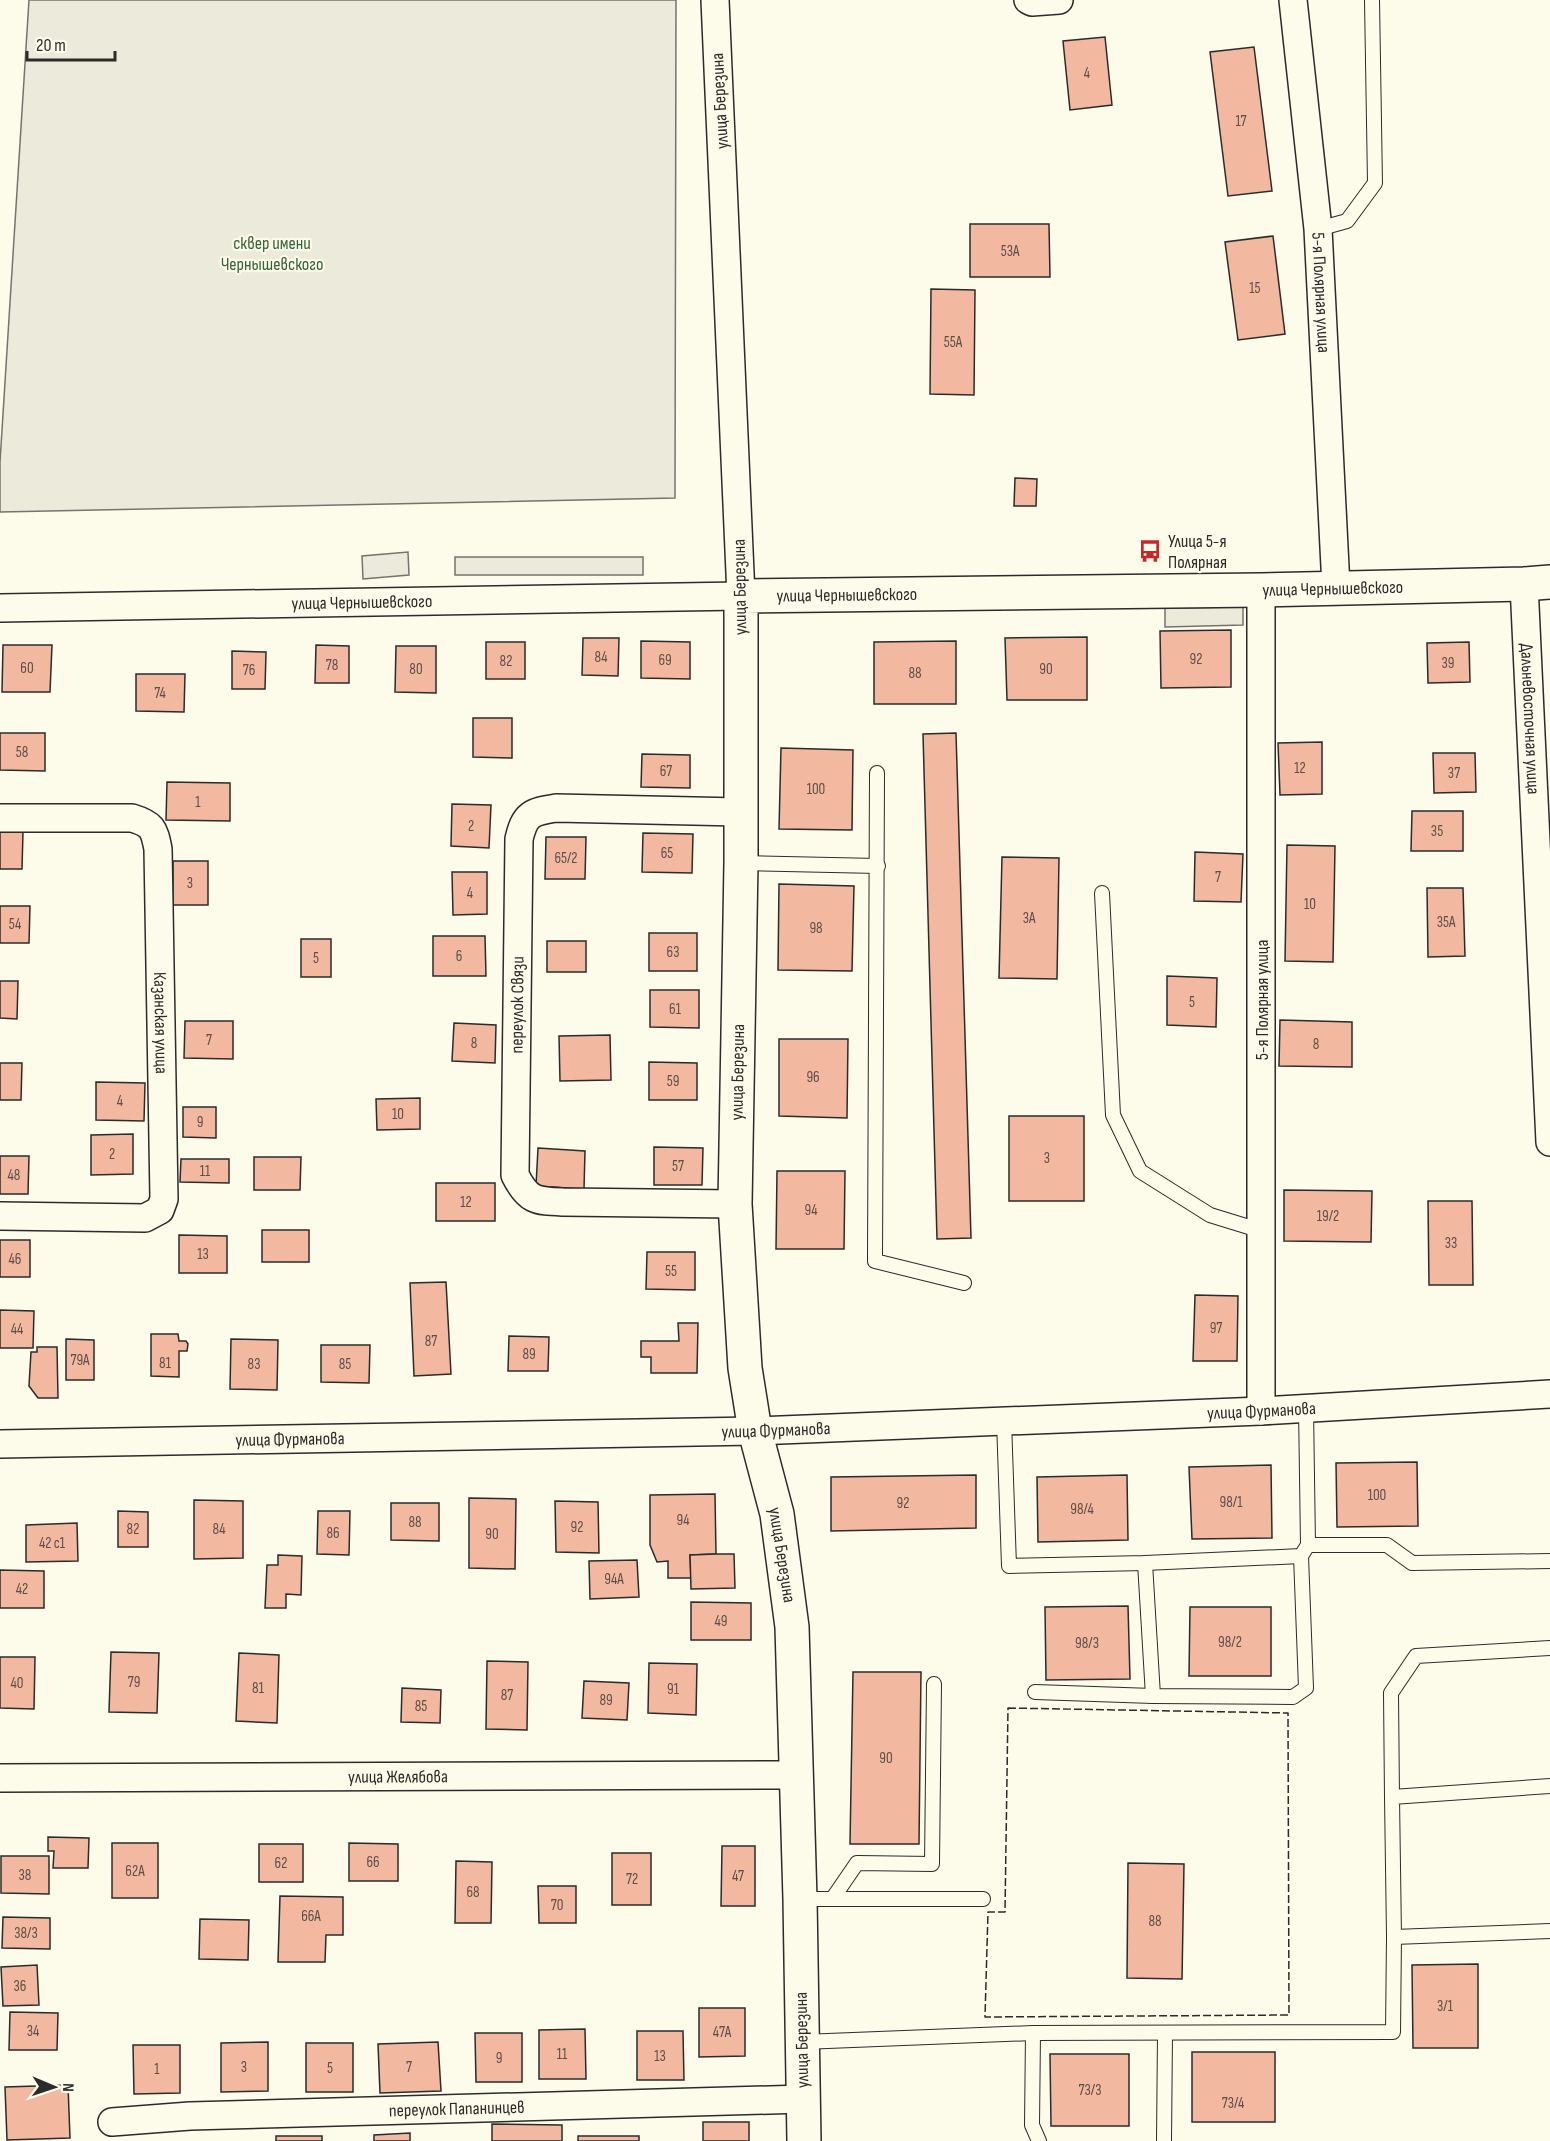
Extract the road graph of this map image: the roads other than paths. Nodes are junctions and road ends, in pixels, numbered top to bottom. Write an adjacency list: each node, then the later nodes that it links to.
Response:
1 (715, 0): 10 (street, улица Березина)
2 (1028, 0): 3 (street)
3 (1059, 0)
4 (1293, 0): 6 (street, 5-я Полярная улица)
5 (1372, 0): 6 (lane)
6 (1318, 229): 8 (street, 5-я Полярная улица)
7 (1537, 583): 8 (street, улица Чернышевского); 18 (street, Дальневосточная улица)
8 (1336, 587): 9 (street, улица Чернышевского)
9 (1262, 590): 10 (street, улица Чернышевского); 21 (street, 5-я Полярная улица)
10 (741, 596): 11 (street, улица Чернышевского); 13 (street, улица Березина)
11 (0, 608)
12 (877, 773): 16 (lane)
13 (739, 812): 15 (street, улица Березина); 19 (street, переулок Связи)
14 (0, 818): 20 (street, Казанская улица)
15 (741, 863): 16 (lane); 19 (street, улица Березина)
16 (878, 866): 22 (lane)
17 (1102, 893): 21 (lane)
18 (1550, 1142)
19 (735, 1204): 27 (street, улица Березина)
20 (0, 1216)
21 (1262, 1231): 25 (street, 5-я Полярная улица)
22 (964, 1283)
23 (1550, 1394): 24 (street, улица Фурманова)
24 (1306, 1408): 25 (street, улица Фурманова); 29 (lane)
25 (1261, 1411): 26 (street, улица Фурманова)
26 (1004, 1421): 27 (street, улица Фурманова); 31 (lane)
27 (755, 1431): 28 (street, улица Фурманова); 36 (street, улица Березина)
28 (0, 1444)
29 (1304, 1550): 30 (lane); 31 (lane); 35 (lane)
30 (1550, 1561)
31 (1145, 1563): 35 (lane)
32 (1550, 1648): 39 (lane)
33 (934, 1684): 40 (lane)
34 (1035, 1692): 35 (lane)
35 (1153, 1696)
36 (795, 1775): 37 (street, улица Желябова); 41 (street, улица Березина)
37 (0, 1778)
38 (1550, 1786): 39 (lane)
39 (1392, 1797): 44 (lane)
40 (833, 1898): 41 (lane); 42 (lane)
41 (800, 1899): 47 (street, улица Березина)
42 (983, 1899)
43 (1550, 1931): 44 (lane)
44 (1394, 1937): 46 (lane)
45 (1033, 2033): 46 (lane); 47 (lane); 51 (lane)
46 (1165, 2033): 52 (lane)
47 (802, 2042): 48 (street, улица Березина)
48 (803, 2099): 49 (street, переулок Папанинцев); 50 (street, улица Березина)
49 (112, 2122)
50 (804, 2141)
51 (1040, 2141)
52 (1164, 2141)

